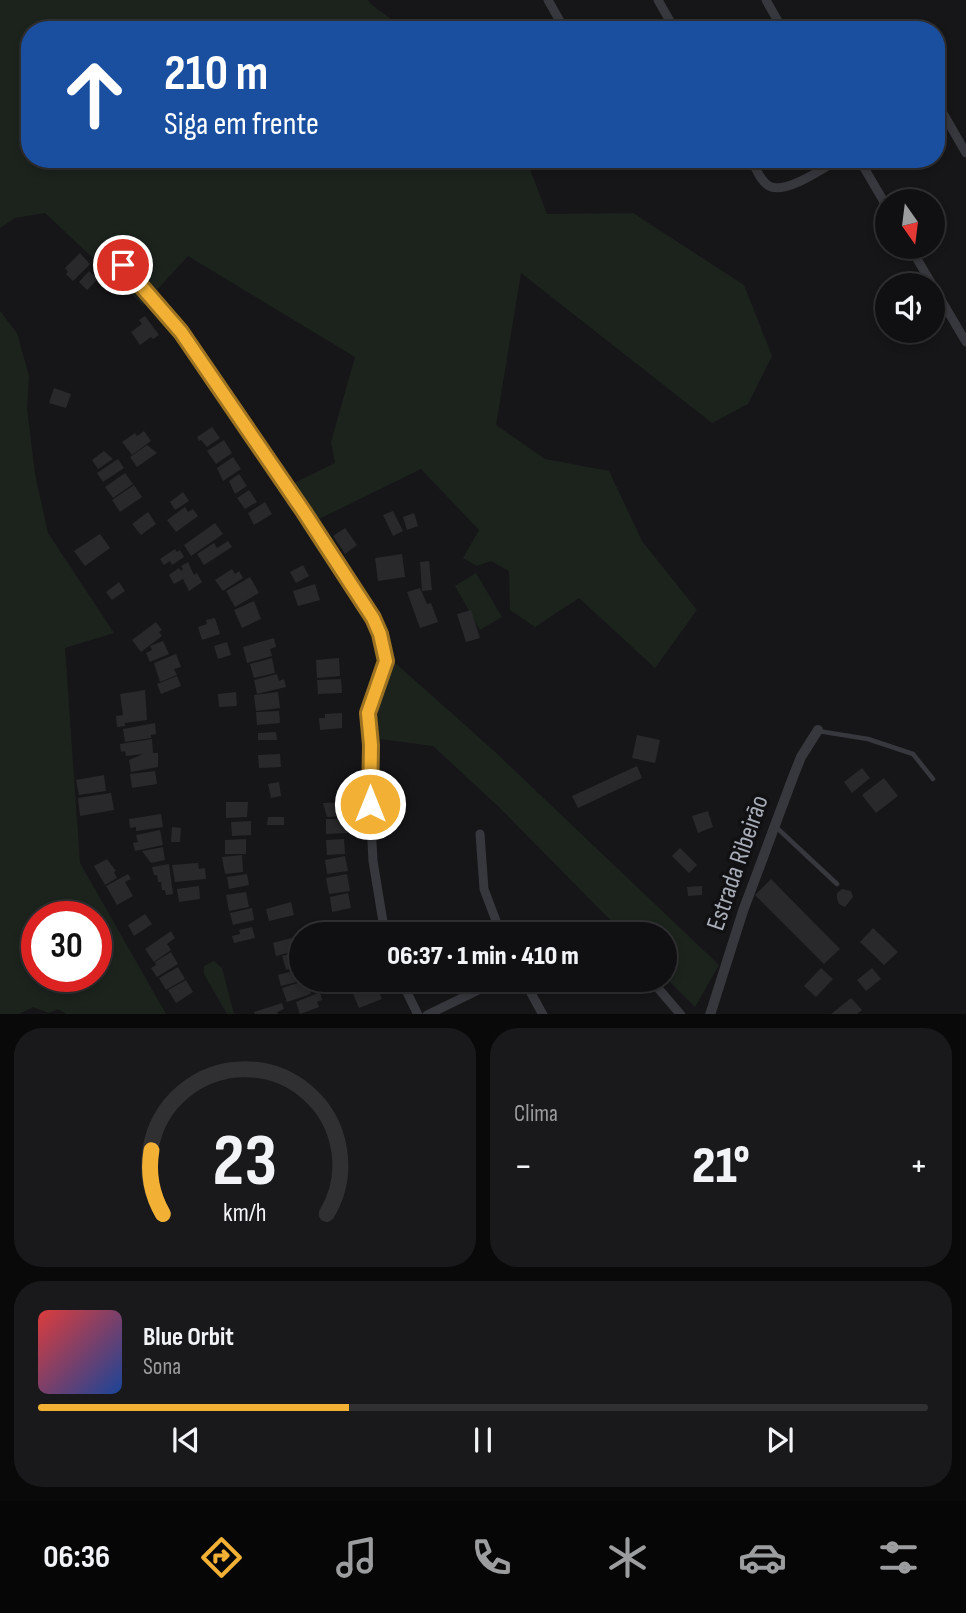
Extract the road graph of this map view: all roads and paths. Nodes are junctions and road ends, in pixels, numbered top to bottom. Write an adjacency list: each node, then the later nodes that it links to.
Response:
1 (548, 0): 4 (street)
2 (658, 0): 5 (street)
3 (766, 0): 6 (street)
4 (560, 21)
5 (670, 21)
6 (778, 21)
7 (945, 117): 8 (street)
8 (966, 153)
9 (756, 168): 10 (street)
10 (822, 168)
11 (864, 168): 12 (street)
12 (876, 189)
13 (918, 259): 15 (street)
14 (123, 265): 21 (street)
15 (966, 342)
16 (818, 730): 17 (lane); 18 (street, Estrada Ribeirão)
17 (933, 779)
18 (775, 825): 20 (lane); 31 (street, Estrada Ribeirão)
19 (480, 834): 22 (street)
20 (837, 884)
21 (383, 922)
22 (497, 922)
23 (407, 992): 27 (street)
24 (474, 992): 28 (street)
25 (531, 992): 29 (street)
26 (662, 992): 30 (street)
27 (418, 1014)
28 (427, 1014)
29 (543, 1014)
30 (681, 1014)
31 (710, 1014)

